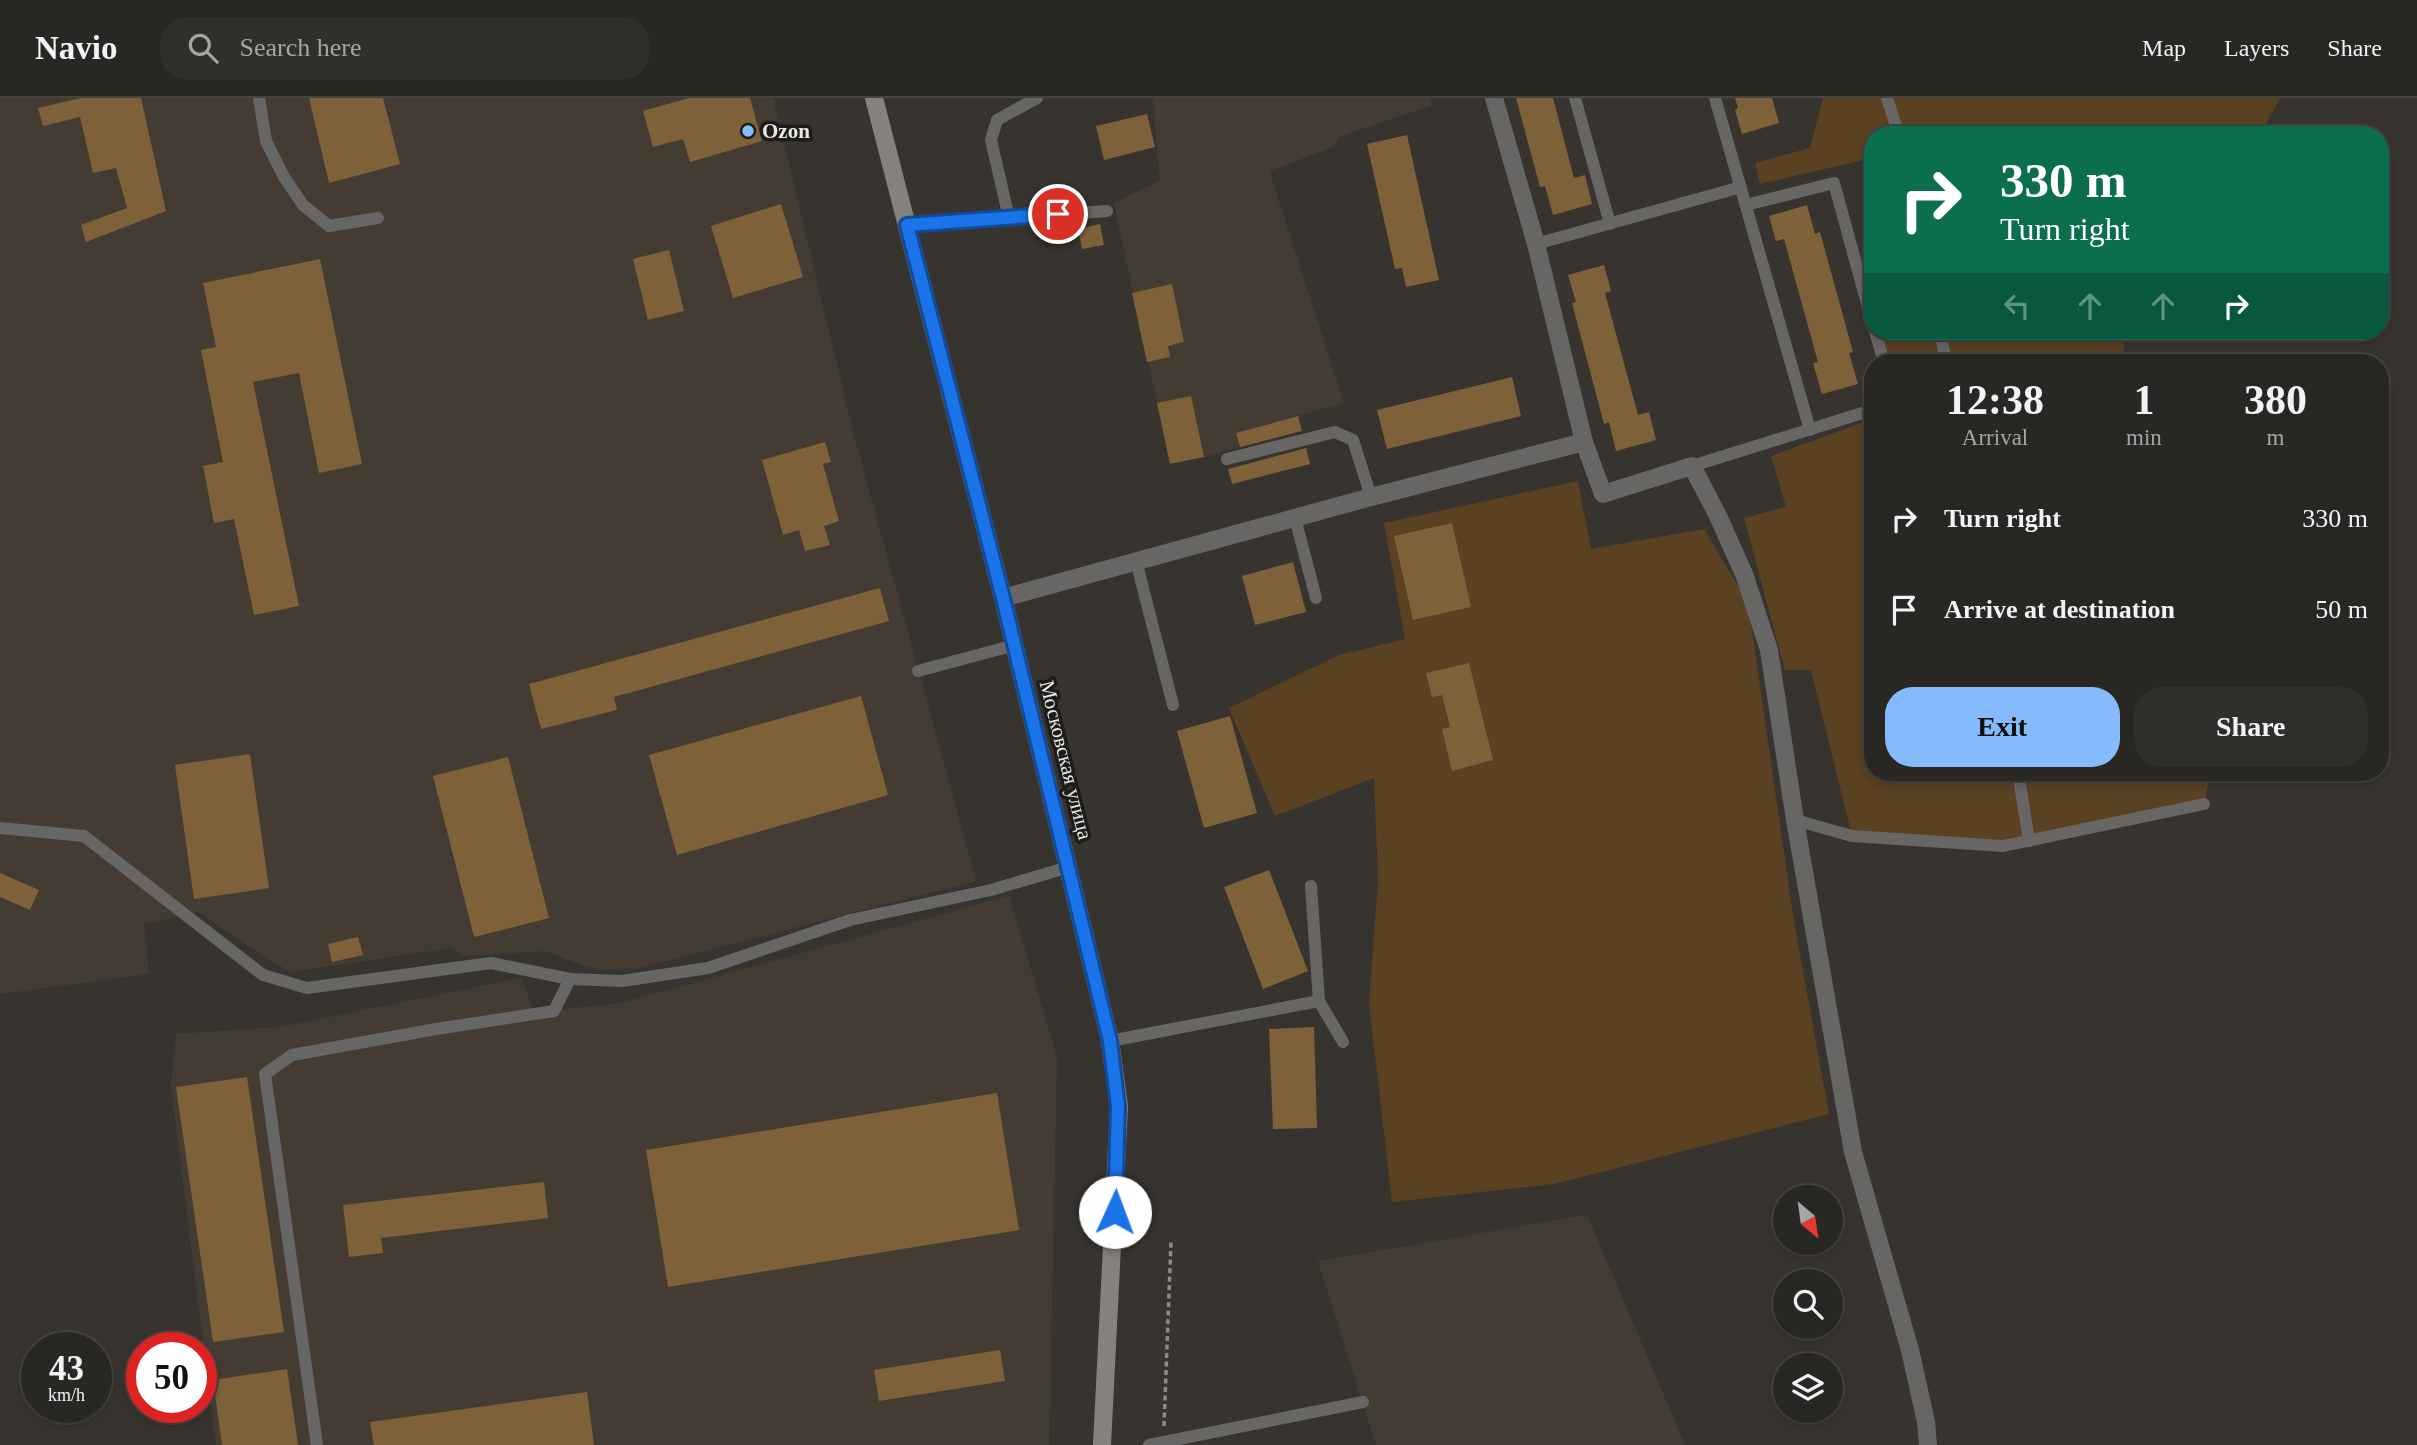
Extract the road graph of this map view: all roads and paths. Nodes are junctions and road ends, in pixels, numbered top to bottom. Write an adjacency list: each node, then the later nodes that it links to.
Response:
1 (259, 98): 12 (lane)
2 (874, 98): 15 (main road, Московская улица)
3 (1037, 98): 13 (lane)
4 (1494, 98): 16 (street)
5 (1575, 98): 14 (lane)
6 (1715, 98): 9 (lane)
7 (1886, 98): 8 (lane)
8 (1896, 126)
9 (1741, 187): 10 (lane); 14 (lane)
10 (1746, 205): 17 (lane); 19 (lane)
11 (1107, 211): 13 (lane)
12 (378, 218)
13 (1009, 218): 15 (lane)
14 (1610, 223): 16 (lane)
15 (907, 225): 26 (main road, Московская улица)
16 (1536, 244): 20 (street)
17 (1864, 293)
18 (1864, 413): 19 (lane)
19 (1810, 430): 22 (lane)
20 (1584, 442): 22 (street); 23 (street)
21 (1227, 459): 23 (lane)
22 (1692, 467): 33 (street)
23 (1371, 497): 24 (street)
24 (1295, 518): 25 (street); 27 (lane)
25 (1136, 561): 26 (street); 30 (lane)
26 (1003, 598): 28 (main road, Московская улица)
27 (1316, 598)
28 (1015, 645): 29 (lane); 36 (main road, Московская улица)
29 (918, 671)
30 (1173, 705)
31 (2019, 781): 35 (lane)
32 (2204, 804): 35 (lane)
33 (1795, 820): 35 (lane); 48 (street)
34 (0, 828): 38 (lane)
35 (2029, 841)
36 (1069, 867): 38 (lane); 40 (main road, Московская улица)
37 (1311, 886): 39 (lane)
38 (570, 979): 45 (lane)
39 (1319, 1001): 40 (lane); 41 (lane)
40 (1110, 1041): 46 (main road, Московская улица)
41 (1343, 1042)
42 (1171, 1242): 44 (path)
43 (1363, 1402): 44 (lane)
44 (1163, 1442): 47 (lane)
45 (317, 1445)
46 (1102, 1445)
47 (1149, 1445)
48 (1928, 1445)

